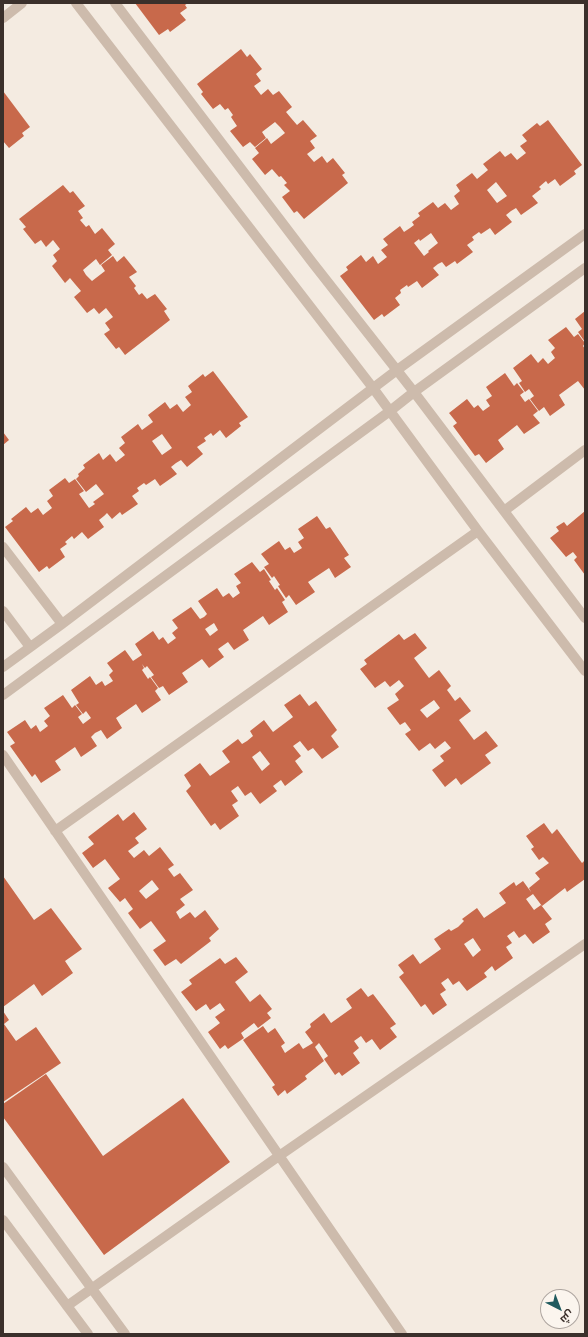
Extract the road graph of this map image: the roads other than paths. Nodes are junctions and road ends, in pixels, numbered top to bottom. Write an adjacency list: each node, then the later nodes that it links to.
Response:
1 (22, 3): 4 (street)
2 (76, 3): 8 (street)
3 (115, 3): 7 (street)
4 (3, 18)
5 (585, 234): 7 (street)
6 (585, 268): 9 (street)
7 (397, 370): 8 (street); 9 (street)
8 (373, 388): 10 (street); 17 (street)
9 (414, 392): 10 (street); 12 (street)
10 (390, 411): 13 (street); 21 (street)
11 (585, 450): 12 (street)
12 (504, 511): 16 (street)
13 (478, 531): 20 (street); 23 (street)
14 (3, 547): 17 (street)
15 (3, 610): 18 (street)
16 (585, 618)
17 (62, 624): 18 (street)
18 (30, 647): 19 (street)
19 (3, 667)
20 (585, 671)
21 (3, 695)
22 (3, 755): 23 (street)
23 (55, 831): 25 (street)
24 (585, 944): 25 (street)
25 (279, 1156): 28 (street); 32 (street)
26 (3, 1167): 28 (street)
27 (3, 1220): 29 (street)
28 (92, 1288): 29 (street); 31 (street)
29 (67, 1306): 30 (street)
30 (88, 1334)
31 (125, 1334)
32 (402, 1334)

